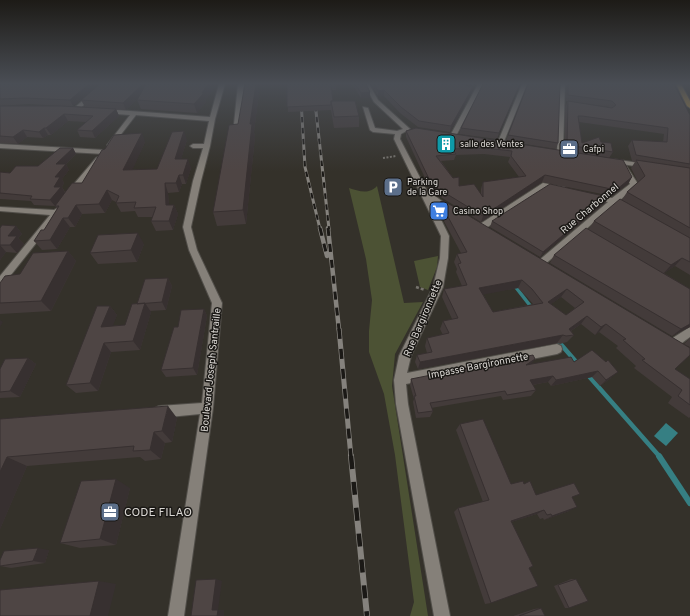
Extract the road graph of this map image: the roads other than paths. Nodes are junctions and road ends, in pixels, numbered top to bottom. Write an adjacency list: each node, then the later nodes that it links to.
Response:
1 (118, 113): 9 (street)
2 (214, 113): 10 (street, Boulevard Joseph Santraille)
3 (238, 113): 12 (street)
4 (367, 113): 11 (street)
5 (390, 113): 11 (street)
6 (463, 113): 13 (street)
7 (513, 113): 15 (street)
8 (560, 113): 21 (street)
9 (134, 114): 10 (street); 20 (street)
10 (212, 119): 19 (street, Boulevard Joseph Santraille)
11 (398, 133): 27 (street, Rue Bargironnette)
12 (236, 134)
13 (461, 138)
14 (492, 143): 15 (street)
15 (500, 144): 16 (street)
16 (508, 145)
17 (0, 146): 20 (street)
18 (193, 146): 19 (street)
19 (207, 146): 41 (street, Boulevard Joseph Santraille)
20 (104, 152): 31 (street)
21 (567, 154)
22 (606, 160): 23 (street)
23 (622, 162): 24 (street); 28 (street, Rue Charbonnel)
24 (652, 168)
25 (568, 190): 33 (street)
26 (583, 194): 28 (street)
27 (425, 196): 32 (street); 40 (street, Rue Bargironnette)
28 (613, 201): 30 (street); 34 (street, Rue Charbonnel)
29 (0, 209): 31 (street)
30 (633, 212)
31 (56, 213): 35 (street)
32 (462, 217)
33 (480, 228)
34 (540, 264)
35 (4, 272): 36 (street)
36 (0, 283)
37 (690, 332): 38 (street)
38 (672, 344)
39 (557, 349): 40 (street, Impasse Bargironnette)
40 (400, 380): 44 (street, Rue Bargironnette)
41 (207, 408): 42 (street); 43 (street, Boulevard Joseph Santraille)
42 (149, 413)
43 (176, 616)
44 (442, 616)

